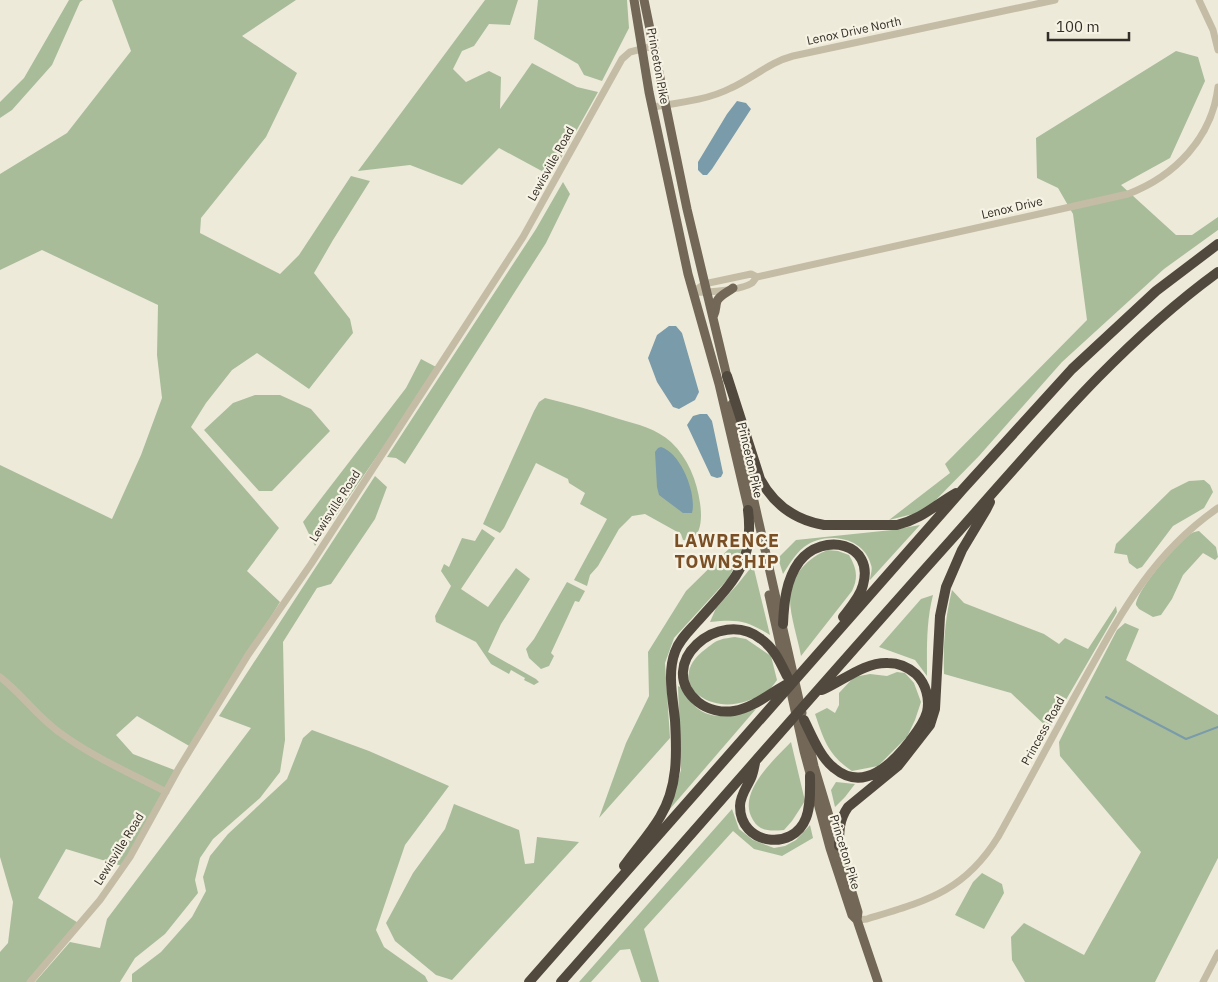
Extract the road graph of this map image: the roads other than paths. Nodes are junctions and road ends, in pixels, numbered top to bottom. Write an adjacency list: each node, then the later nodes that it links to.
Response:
1 (634, 0): 8 (main road, Princeton Pike)
2 (644, 0): 7 (main road, Princeton Pike)
3 (1055, 0): 5 (street, Lenox Drive North)
4 (1200, 0): 6 (street)
5 (1028, 3): 11 (street, Lenox Drive North)
6 (1215, 24): 9 (street)
7 (653, 46): 8 (street, Lewisville Road); 11 (main road, Princeton Pike)
8 (641, 48): 12 (main road, Princeton Pike); 35 (street, Lewisville Road)
9 (1218, 50)
10 (1218, 87): 15 (street, Lenox Drive)
11 (665, 105): 12 (street, Lenox Drive North); 16 (main road, Princeton Pike)
12 (652, 107): 18 (main road, Princeton Pike)
13 (1218, 244): 21 (highway)
14 (1218, 272): 22 (highway)
15 (757, 277): 16 (street, Lenox Drive); 17 (street, Lenox Drive)
16 (705, 288): 17 (street, Lenox Drive); 18 (street, Lenox Drive); 19 (main road, Princeton Pike)
17 (734, 288): 19 (main road)
18 (693, 292): 24 (main road, Princeton Pike)
19 (712, 317): 20 (main road, Princeton Pike)
20 (727, 376): 21 (highway); 25 (main road, Princeton Pike)
21 (963, 489): 26 (highway)
22 (992, 494): 30 (highway); 36 (highway)
23 (1218, 508): 38 (street, Princess Road)
24 (748, 510): 27 (main road, Princeton Pike); 37 (highway)
25 (783, 624): 26 (highway); 27 (main road, Princeton Pike)
26 (834, 636): 29 (highway)
27 (781, 648): 29 (highway); 29 (highway); 31 (main road, Princeton Pike)
28 (0, 677): 35 (street)
29 (792, 677): 32 (main road, Princeton Pike); 37 (highway)
30 (818, 691): 32 (highway); 33 (highway)
31 (804, 720): 32 (highway)
32 (811, 749): 34 (main road, Princeton Pike); 36 (main road, Princeton Pike)
33 (756, 761): 34 (highway); 42 (highway)
34 (810, 776): 38 (main road, Princeton Pike)
35 (166, 792): 40 (street, Lewisville Road)
36 (839, 846): 38 (main road, Princeton Pike)
37 (619, 881): 41 (highway)
38 (857, 920): 43 (main road, Princeton Pike)
39 (1218, 954): 44 (street)
40 (30, 982)
41 (529, 982)
42 (561, 982)
43 (878, 982)
44 (1203, 982)

